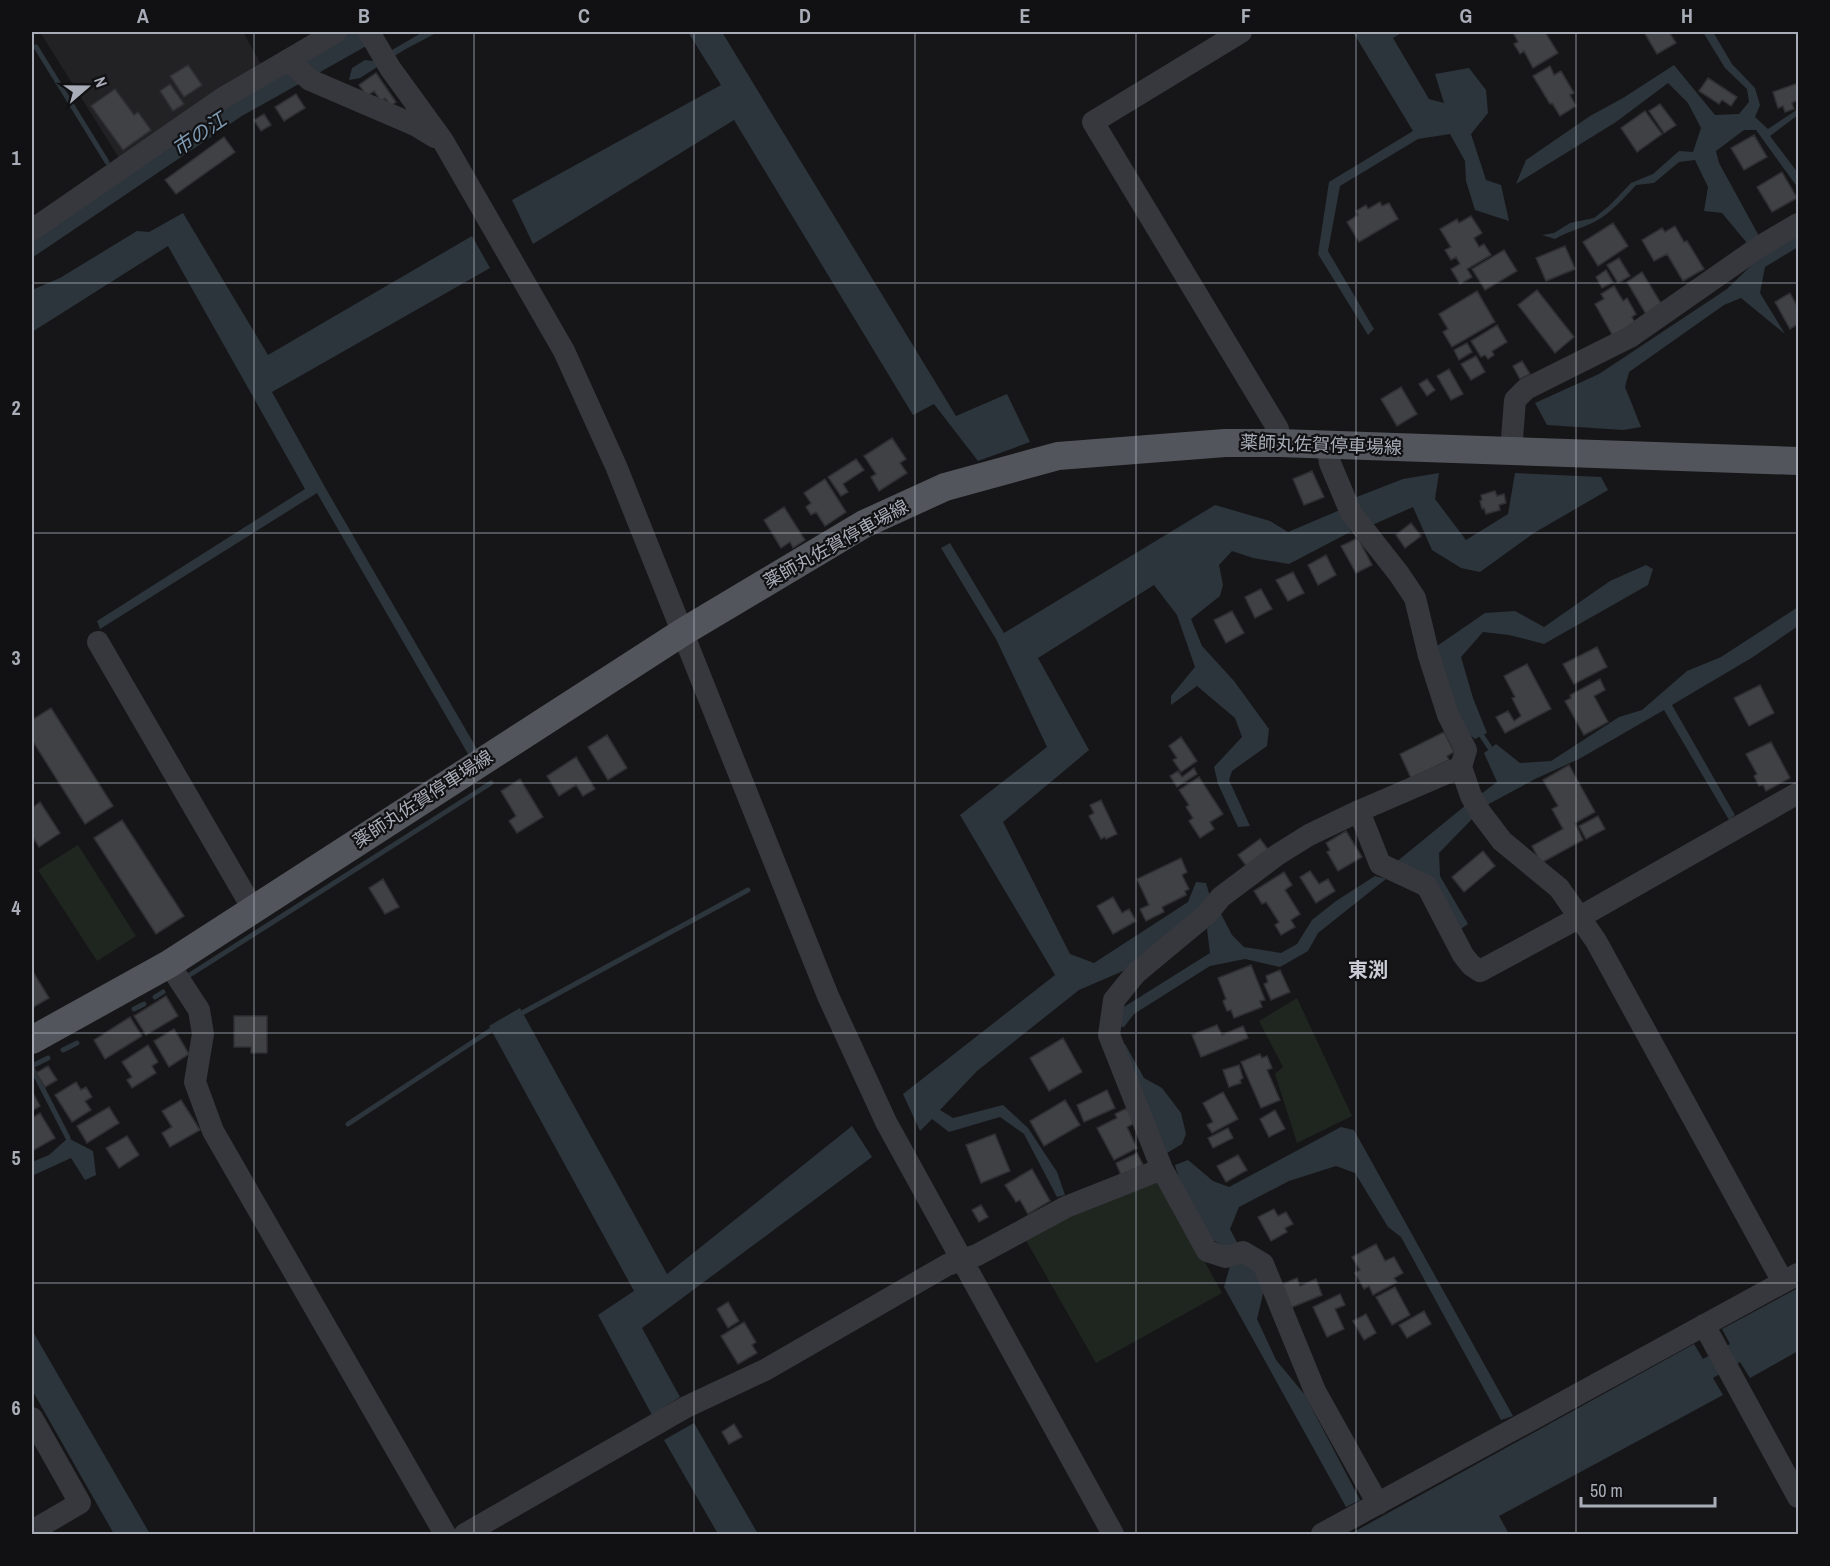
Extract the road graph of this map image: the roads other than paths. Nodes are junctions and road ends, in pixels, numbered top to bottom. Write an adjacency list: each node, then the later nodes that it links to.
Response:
1 (336, 32): 4 (street)
2 (1241, 32): 8 (street)
3 (379, 49): 5 (street)
4 (288, 60): 5 (street); 7 (street)
5 (443, 141): 12 (street)
6 (1798, 224): 10 (street)
7 (32, 230)
8 (1280, 443): 9 (main road, 薬師丸佐賀停車場線); 12 (main road, 薬師丸佐賀停車場線)
9 (1328, 445): 10 (main road, 薬師丸佐賀停車場線); 14 (street)
10 (1510, 451): 11 (main road, 薬師丸佐賀停車場線)
11 (1798, 461)
12 (683, 632): 17 (main road, 薬師丸佐賀停車場線); 22 (street)
13 (98, 642): 17 (street)
14 (1461, 767): 16 (street); 18 (street)
15 (1798, 793): 18 (street)
16 (1359, 811): 18 (street); 21 (street)
17 (253, 909): 19 (main road, 薬師丸佐賀停車場線)
18 (1580, 917): 23 (street)
19 (169, 964): 20 (main road, 薬師丸佐賀停車場線); 29 (street)
20 (32, 1040)
21 (1162, 1169): 22 (street); 27 (street)
22 (962, 1260): 30 (street); 31 (street)
23 (1791, 1278): 24 (street)
24 (1704, 1325): 26 (street); 27 (street)
25 (32, 1418): 28 (street)
26 (1798, 1497)
27 (1378, 1504): 32 (street)
28 (32, 1531)
29 (445, 1534)
30 (465, 1534)
31 (1113, 1534)
32 (1322, 1534)

